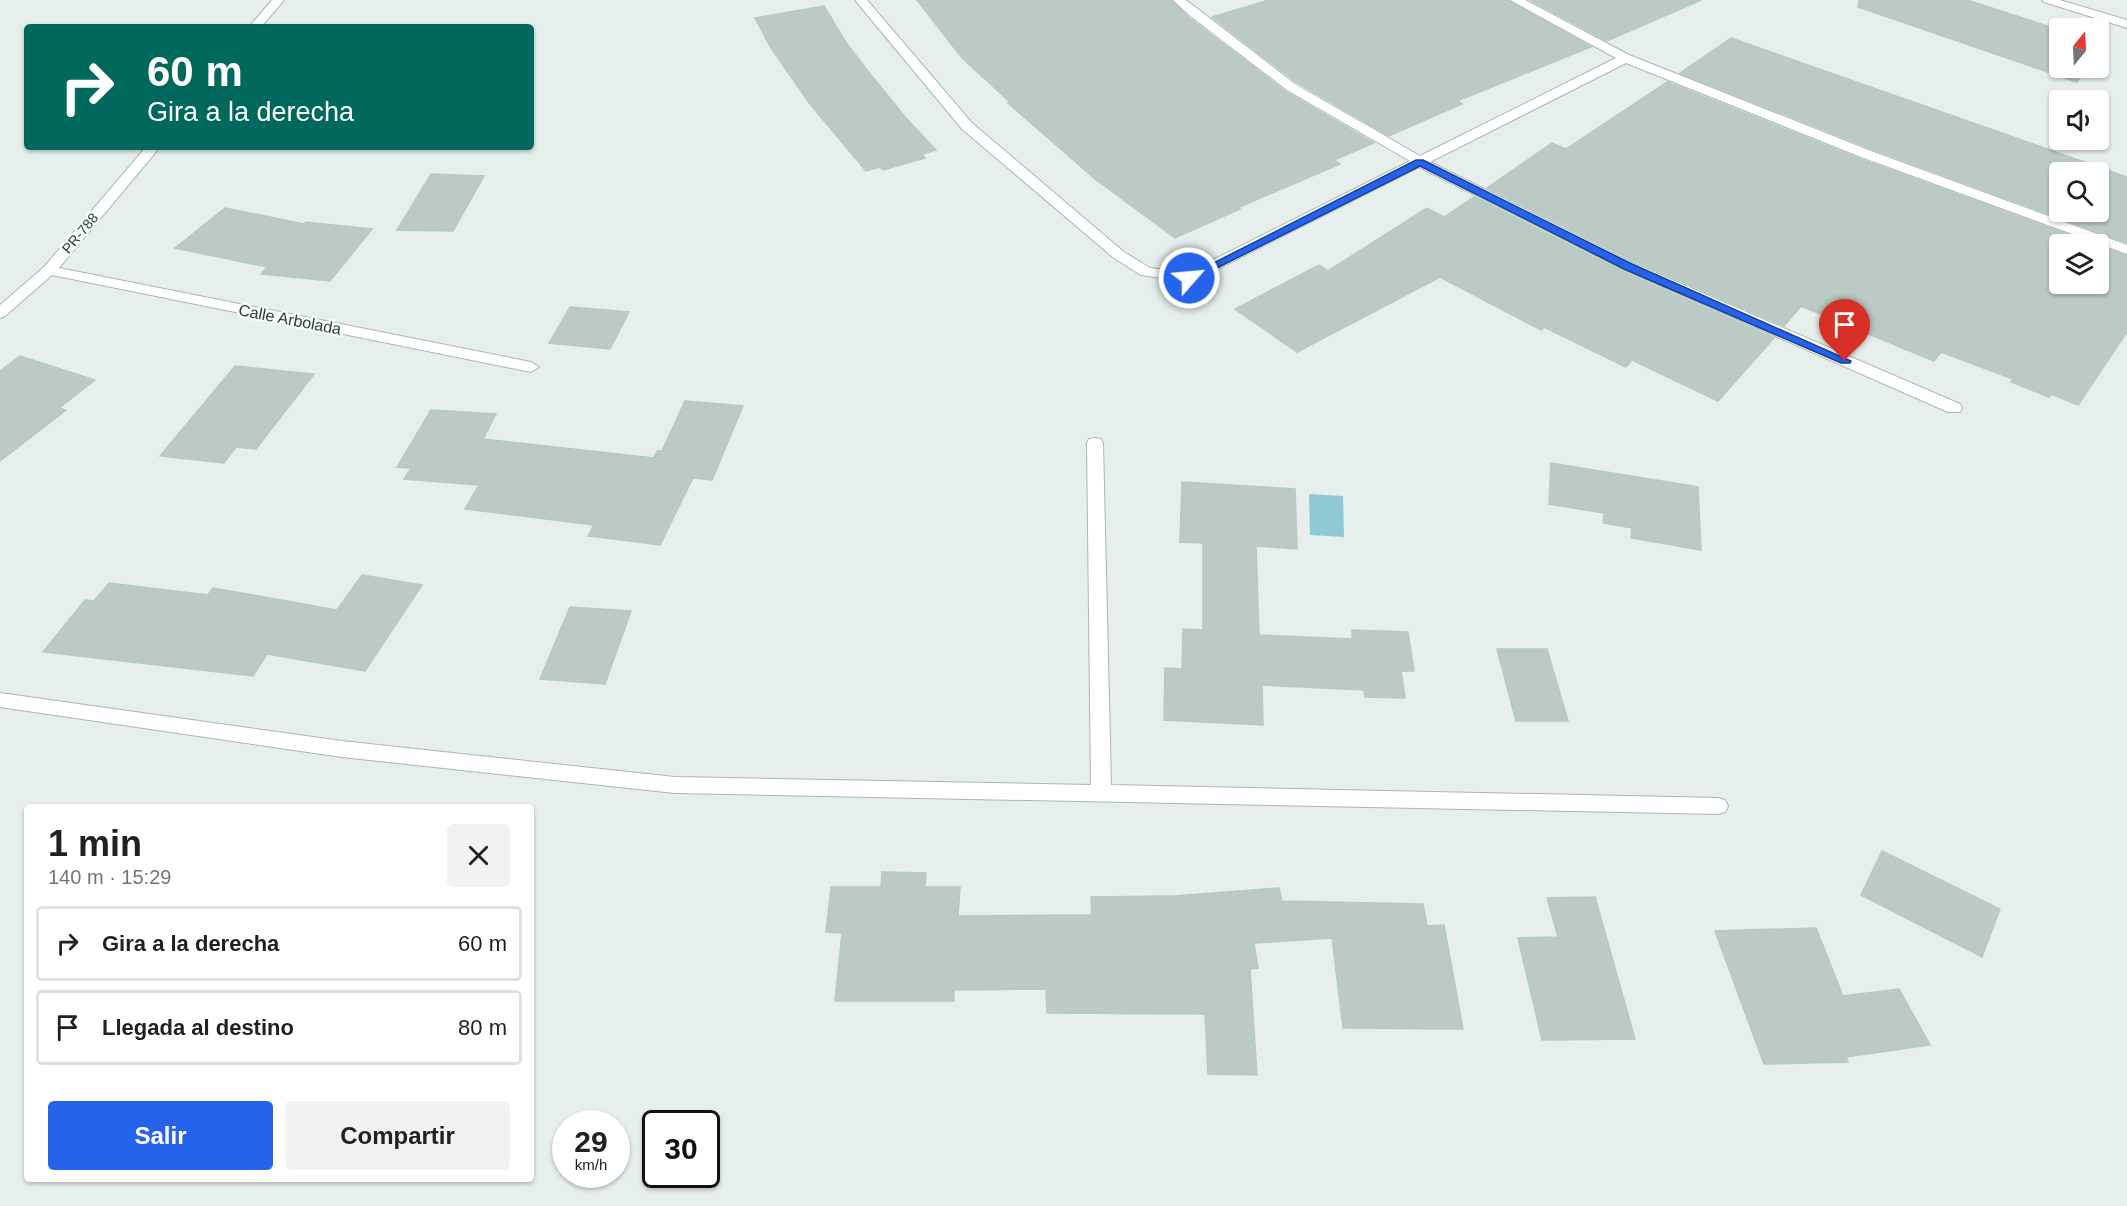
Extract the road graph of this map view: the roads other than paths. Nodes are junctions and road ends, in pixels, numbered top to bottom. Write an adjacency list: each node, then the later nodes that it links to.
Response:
1 (278, 0): 6 (street)
2 (861, 0): 10 (street)
3 (1179, 0): 10 (street)
4 (1516, 0): 8 (street)
5 (2048, 0): 7 (street)
6 (258, 24)
7 (2127, 24)
8 (1625, 58): 10 (street); 11 (street)
9 (150, 150): 12 (street, PR-788 / PR-788)
10 (1420, 162): 15 (street)
11 (2127, 250)
12 (49, 270): 13 (street, PR-788 / PR-788); 14 (street, Calle Arbolada)
13 (0, 313)
14 (531, 368)
15 (1954, 408)
16 (1095, 443): 18 (street)
17 (0, 700): 18 (street)
18 (1101, 794): 19 (street)
19 (1718, 806)

